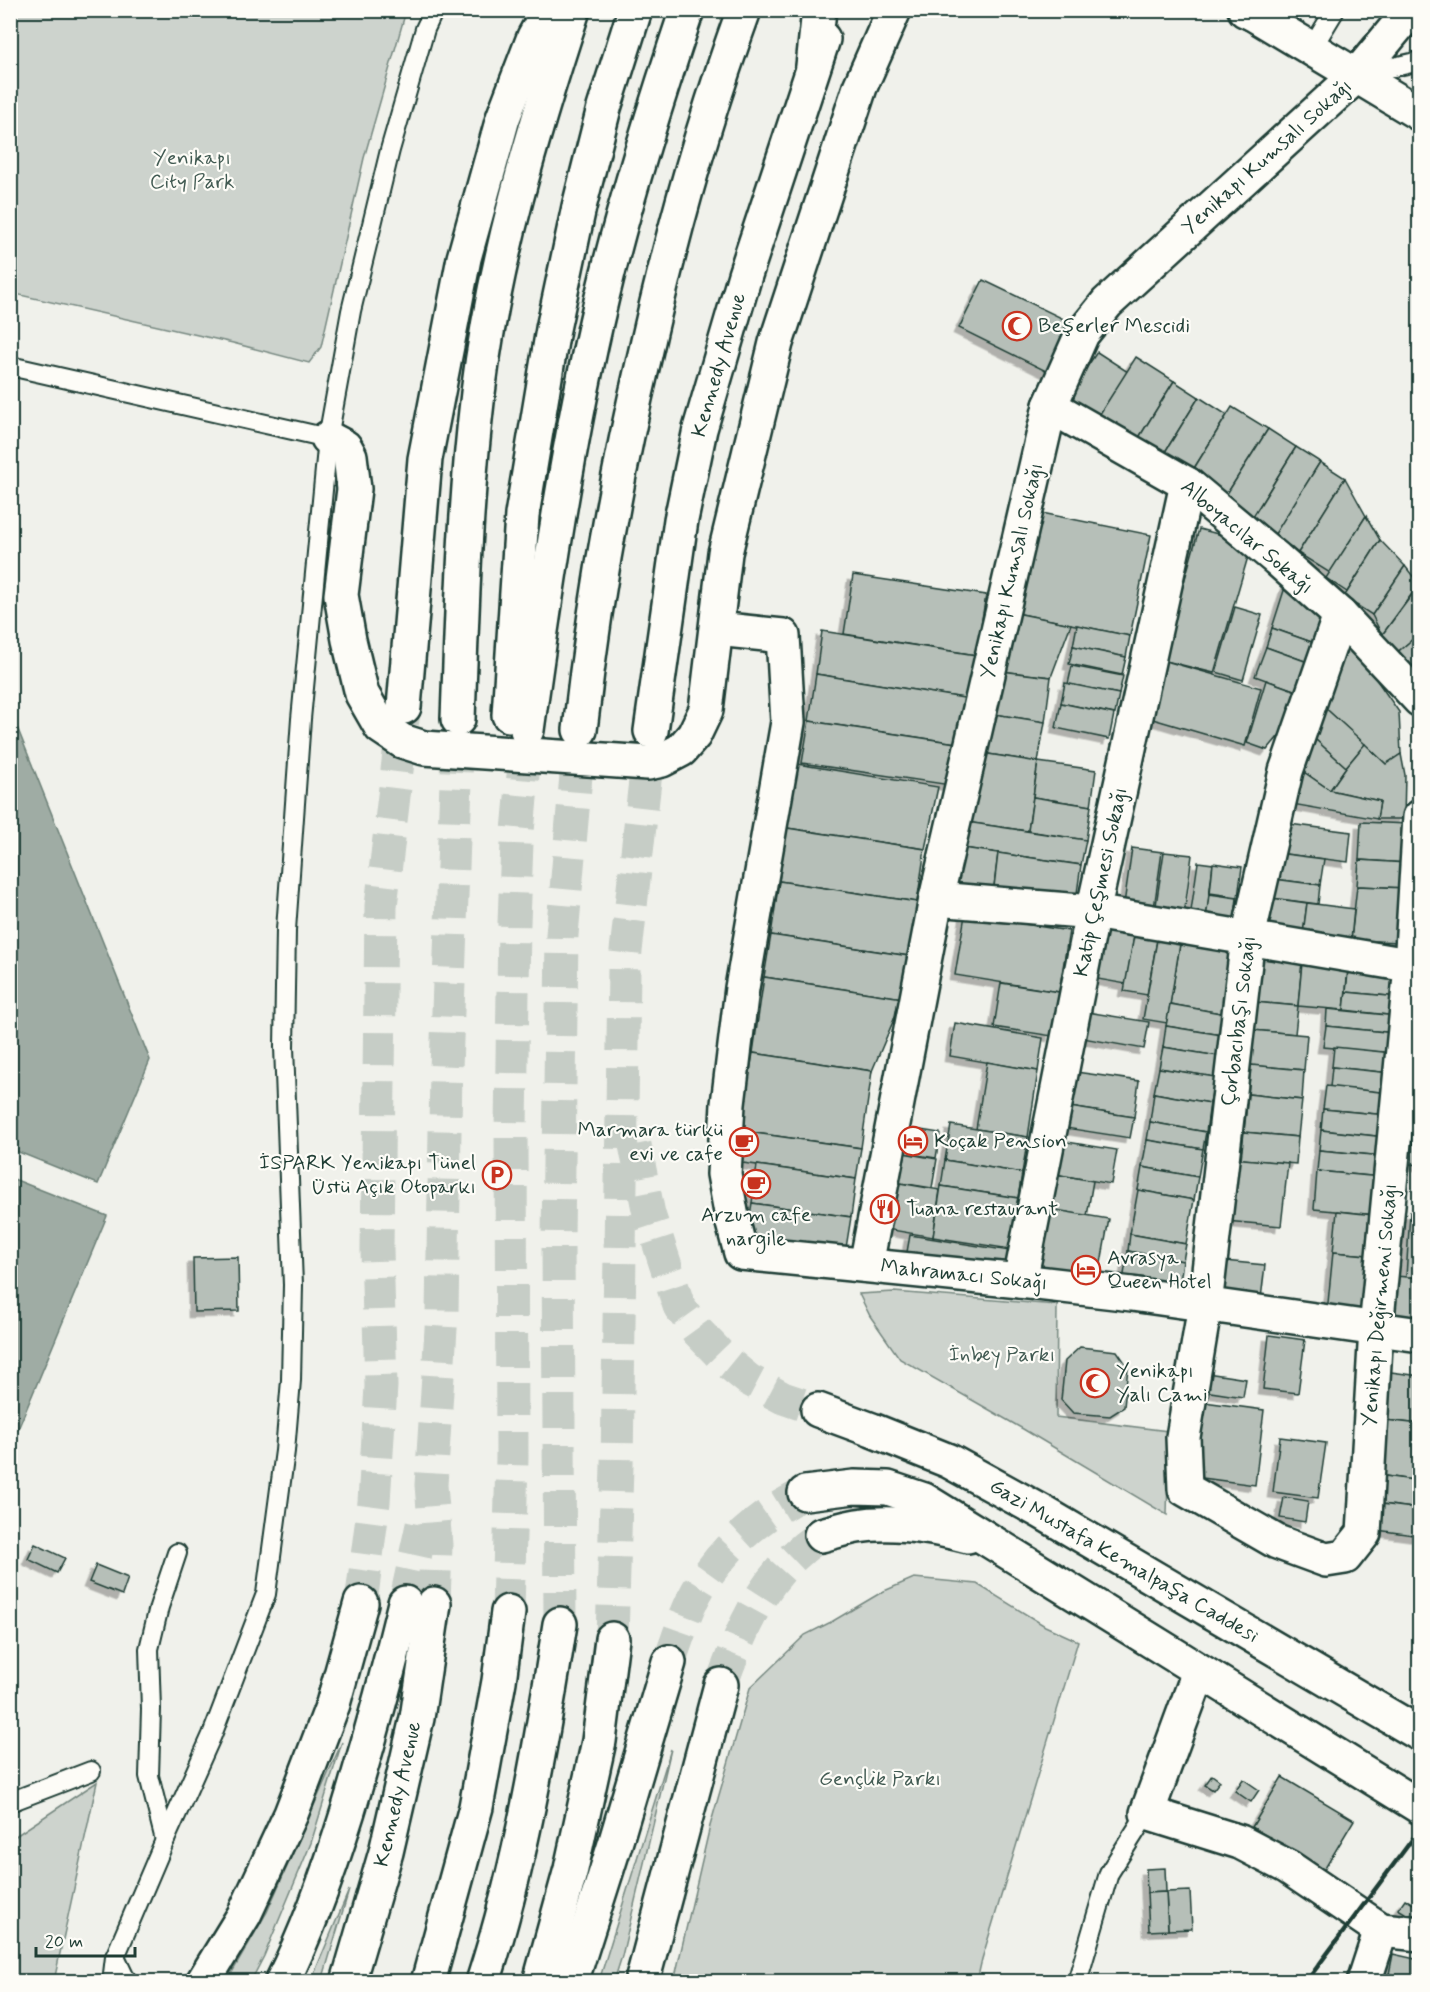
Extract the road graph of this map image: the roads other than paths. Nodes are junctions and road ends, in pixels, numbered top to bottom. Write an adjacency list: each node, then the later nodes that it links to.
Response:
1 (434, 10): 20 (lane)
2 (549, 10): 25 (main road)
3 (573, 10): 26 (main road)
4 (635, 10): 5 (main road)
5 (687, 10)
6 (744, 10): 27 (main road)
7 (819, 10): 15 (main road)
8 (834, 10): 15 (main road, Kennedy Avenue)
9 (894, 10): 23 (main road)
10 (1335, 10): 13 (lane)
11 (1411, 10): 16 (main road, Yenikapı Kumsalı Sokağı)
12 (1249, 11): 13 (main road)
13 (1312, 48): 16 (main road)
14 (1419, 61): 16 (lane)
15 (813, 66): 28 (main road, Kennedy Avenue)
16 (1357, 75): 17 (main road); 19 (main road, Yenikapı Kumsalı Sokağı)
17 (1419, 114)
18 (10, 366): 20 (lane)
19 (1050, 406): 21 (main road, Alboyacılar Sokağı); 30 (main road, Yenikapı Kumsalı Sokağı)
20 (328, 438): 23 (main road); 57 (lane)
21 (1186, 484): 22 (main road, Alboyacılar Sokağı); 31 (main road, Katip Çeşmesi Sokağı)
22 (1340, 615): 24 (main road, Alboyacılar Sokağı); 32 (main road, Çorbacıbaşı Sokağı)
23 (717, 629): 34 (main road, Mahramacı Sokağı)
24 (1419, 699)
25 (404, 706)
26 (458, 719)
27 (580, 730)
28 (651, 731)
29 (1419, 817): 33 (main road, Yenikapı Değirmeni Sokağı)
30 (936, 899): 31 (main road); 34 (main road, Yenikapı Kumsalı Sokağı)
31 (1093, 912): 32 (main road); 35 (main road, Katip Çeşmesi Sokağı)
32 (1248, 937): 33 (main road); 36 (main road, Çorbacıbaşı Sokağı)
33 (1415, 967): 37 (main road, Yenikapı Değirmeni Sokağı)
34 (866, 1265): 35 (main road, Mahramacı Sokağı)
35 (1020, 1281): 36 (main road, Mahramacı Sokağı)
36 (1205, 1305): 37 (main road, Mahramacı Sokağı); 40 (main road, Çorbacıbaşı Sokağı)
37 (1376, 1329): 38 (main road, Mahramacı Sokağı); 40 (main road, Yenikapı Değirmeni Sokağı)
38 (1419, 1335)
39 (818, 1410): 52 (main road, Gazi Mustafa Kemalpaşa Caddesi)
40 (1184, 1437)
41 (805, 1492): 43 (main road)
42 (821, 1535): 43 (main road)
43 (990, 1542): 50 (main road)
44 (177, 1553): 57 (lane)
45 (361, 1603): 63 (main road)
46 (508, 1612): 66 (main road)
47 (560, 1624): 67 (main road)
48 (612, 1639): 68 (main road)
49 (669, 1662): 69 (main road)
50 (1199, 1672): 55 (main road); 56 (main road)
51 (721, 1685): 70 (main road)
52 (1419, 1734)
53 (91, 1772): 54 (lane)
54 (10, 1802)
55 (1419, 1806)
56 (1147, 1813): 58 (main road); 71 (lane)
57 (165, 1840): 60 (lane)
58 (1382, 1930): 59 (main road); 72 (main road)
59 (1419, 1934)
60 (115, 1957): 61 (lane); 62 (lane)
61 (112, 1982)
62 (130, 1982)
63 (203, 1982)
64 (282, 1982): 65 (main road, Kennedy Avenue)
65 (348, 1982)
66 (428, 1982)
67 (483, 1982)
68 (540, 1982)
69 (571, 1982)
70 (642, 1982)
71 (1077, 1982)
72 (1364, 1982)

